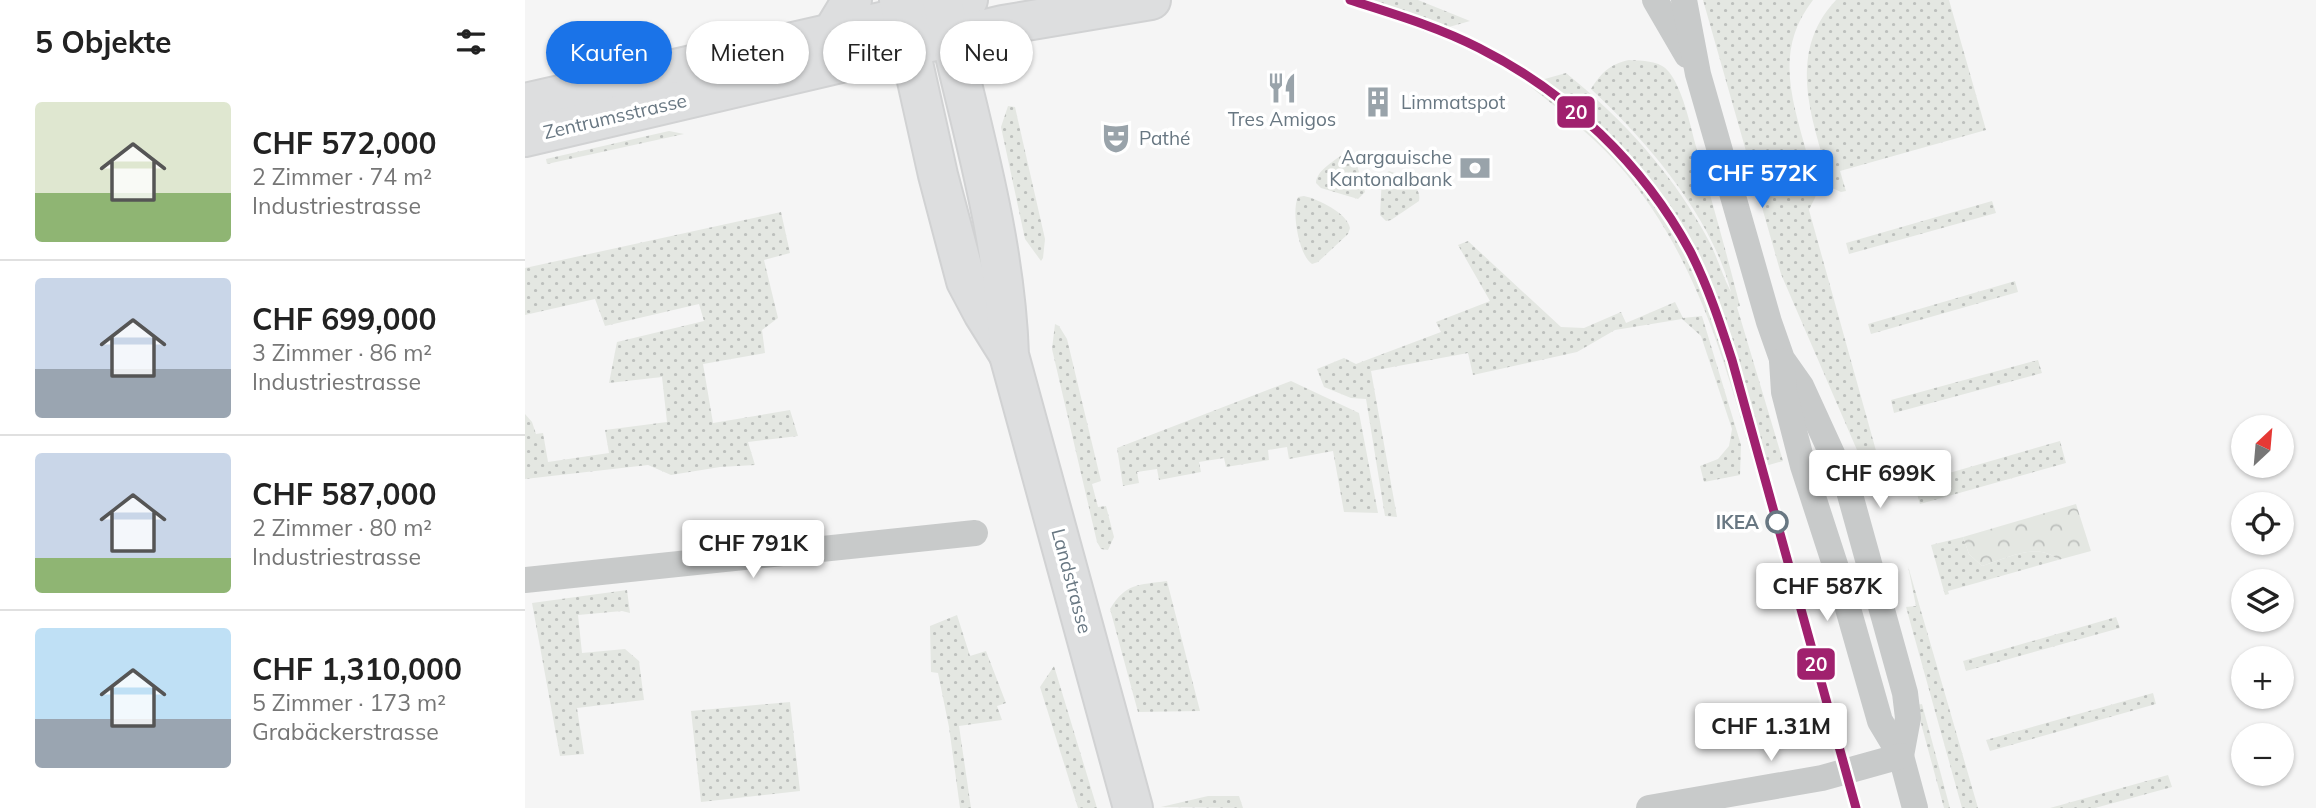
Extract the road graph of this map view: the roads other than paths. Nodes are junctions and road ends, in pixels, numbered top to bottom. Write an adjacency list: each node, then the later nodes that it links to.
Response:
1 (852, 0): 6 (main road)
2 (1151, 0): 5 (main road, Zentrumsstrasse)
3 (1655, 0): 10 (street)
4 (1683, 0): 10 (street)
5 (951, 11): 7 (main road, Zentrumsstrasse); 14 (main road, Landstrasse)
6 (839, 21)
7 (904, 21)
8 (823, 35): 12 (main road, Zentrumsstrasse)
9 (823, 46): 13 (main road, Zentrumsstrasse)
10 (1698, 74): 15 (street)
11 (918, 84): 14 (main road, Landstrasse)
12 (525, 103)
13 (525, 137)
14 (1009, 355): 19 (main road, Landstrasse)
15 (1782, 359): 18 (street); 18 (street)
16 (975, 533): 17 (street)
17 (525, 580)
18 (1901, 756): 20 (street); 21 (street)
19 (1133, 808)
20 (1649, 808)
21 (1915, 808)

